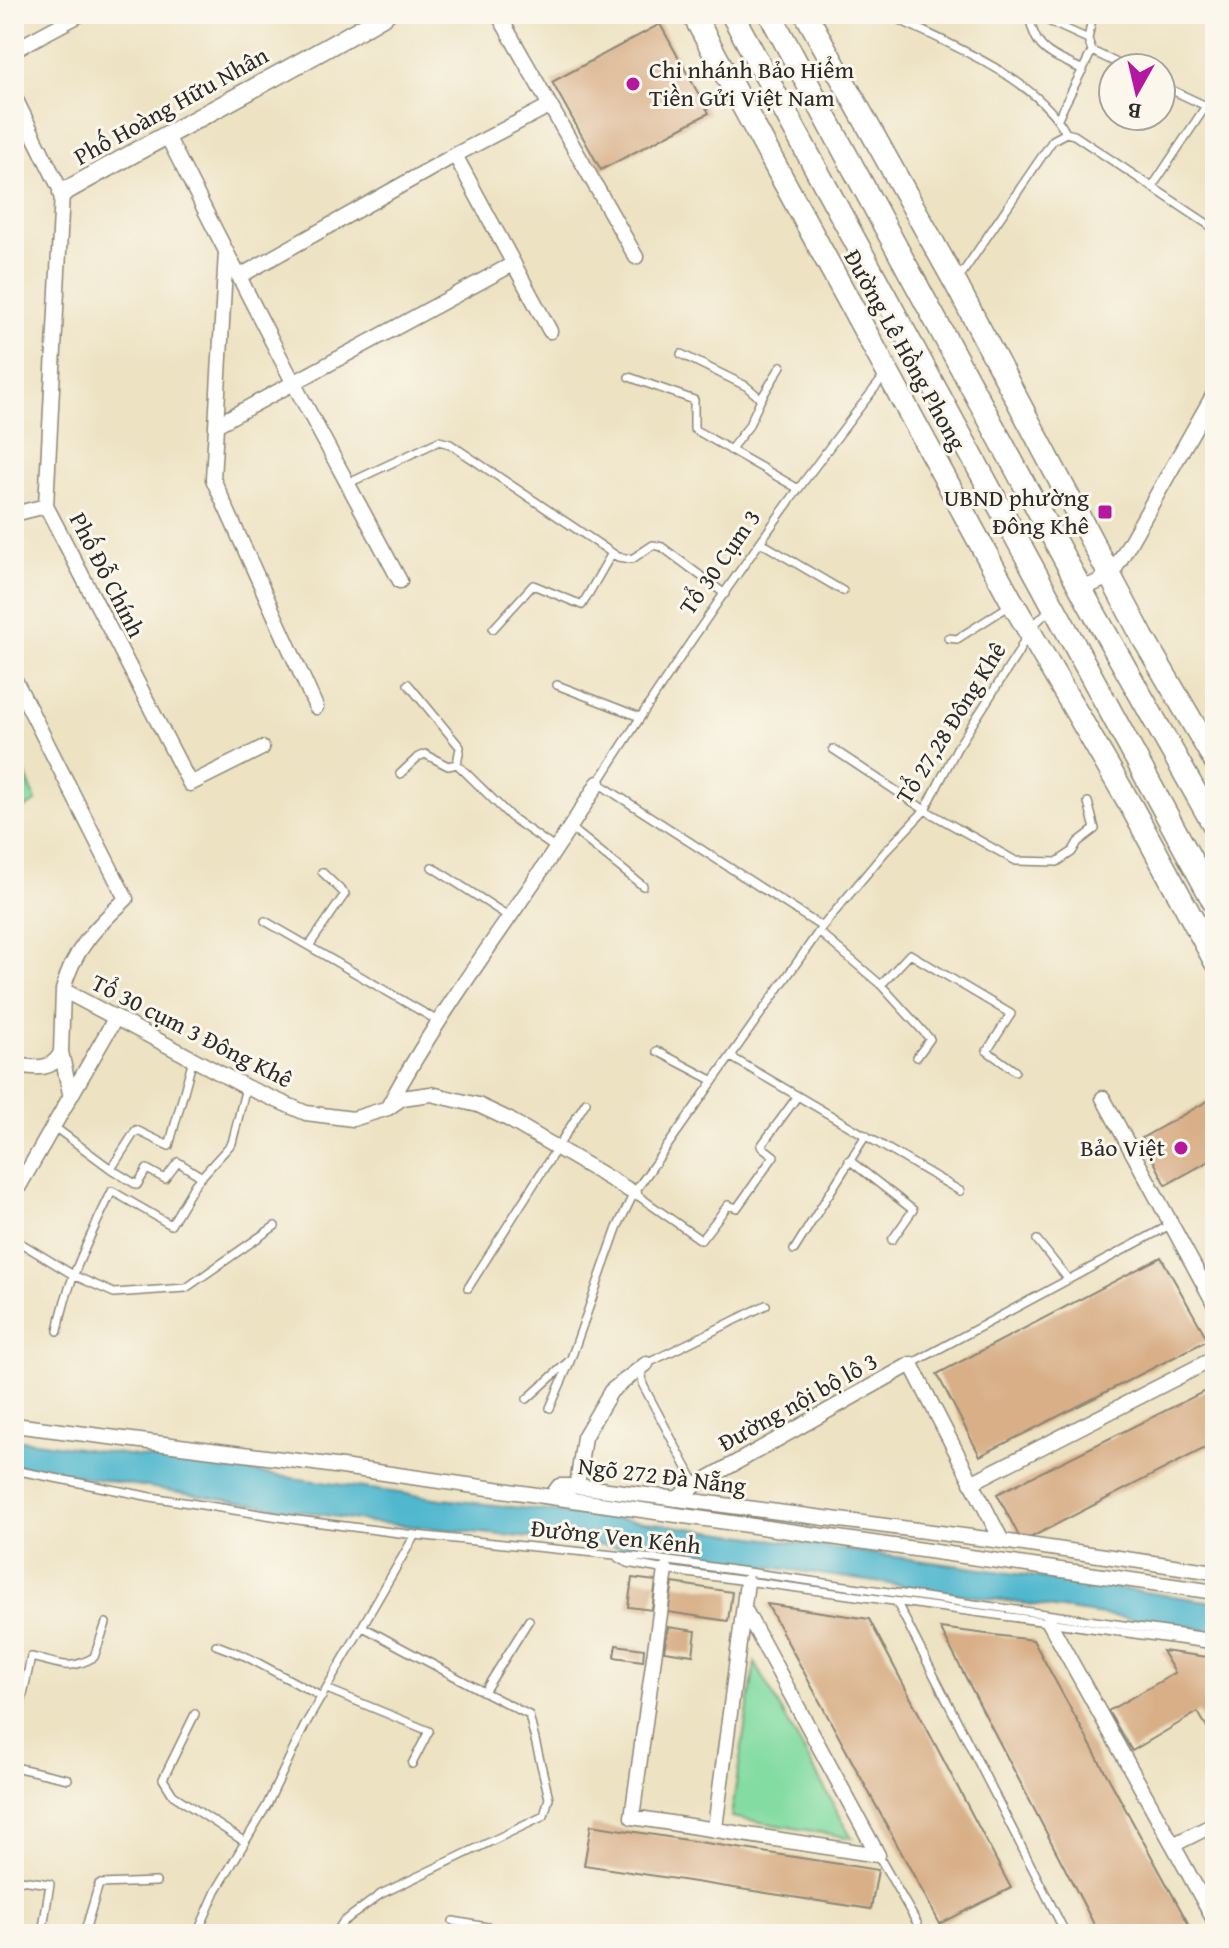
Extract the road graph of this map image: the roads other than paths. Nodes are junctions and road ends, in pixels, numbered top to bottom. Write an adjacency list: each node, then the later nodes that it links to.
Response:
1 (81, 14): 12 (street)
2 (386, 14): 22 (street, Phố Hoàng Hữu Nhân)
3 (498, 14): 18 (street)
4 (693, 14): 35 (main road, Đường Lê Hồng Phong)
5 (732, 14): 54 (main road, Đường Lê Hồng Phong)
6 (770, 14): 50 (main road, Đường Lê Hồng Phong)
7 (806, 14): 31 (main road)
8 (887, 14): 20 (lane)
9 (1031, 14): 11 (lane); 15 (lane)
10 (1093, 14): 11 (lane)
11 (1088, 39): 13 (lane)
12 (14, 50)
13 (1092, 51): 14 (lane); 15 (lane)
14 (1097, 53)
15 (1083, 70): 20 (lane)
16 (1177, 92): 24 (lane)
17 (14, 96): 19 (street, Phố Đỗ Chính)
18 (549, 106): 23 (street); 28 (street)
19 (18, 113): 25 (street, Phố Đỗ Chính)
20 (1058, 118): 21 (lane)
21 (1066, 133): 24 (lane); 31 (lane)
22 (166, 134): 25 (street, Phố Hoàng Hữu Nhân); 27 (street)
23 (455, 155): 29 (street); 30 (street)
24 (1152, 187): 26 (lane)
25 (62, 193): 44 (street, Phố Đỗ Chính)
26 (1215, 229)
27 (226, 251): 30 (street); 40 (street)
28 (636, 257)
29 (513, 264): 32 (street); 37 (street)
30 (240, 276): 37 (street)
31 (956, 284): 48 (main road)
32 (550, 331)
33 (681, 354): 39 (lane)
34 (781, 366): 39 (lane)
35 (887, 373): 43 (lane, Tổ 30 Cụm 3); 53 (main road, Đường Lê Hồng Phong)
36 (629, 377): 41 (lane)
37 (294, 384): 40 (street); 42 (street)
38 (1215, 392): 48 (street)
39 (761, 399): 41 (lane)
40 (216, 425): 61 (street)
41 (730, 450): 43 (lane)
42 (349, 483): 47 (lane); 49 (street)
43 (797, 488): 46 (lane, Tổ 30 Cụm 3)
44 (46, 506): 45 (street); 63 (street, Phố Đỗ Chính)
45 (14, 514)
46 (760, 542): 51 (lane); 52 (lane, Tổ 30 Cụm 3)
47 (612, 553): 52 (lane); 55 (lane)
48 (1111, 576): 50 (street); 65 (main road)
49 (400, 581)
50 (1082, 589): 71 (main road, Đường Lê Hồng Phong)
51 (843, 591)
52 (725, 594): 62 (lane, Tổ 30 Cụm 3)
53 (1013, 603): 56 (main road, Đường Lê Hồng Phong); 57 (lane)
54 (1053, 607): 56 (lane, Tổ 27,28 Đông Khê); 77 (main road, Đường Lê Hồng Phong)
55 (493, 629)
56 (1029, 630): 70 (lane, Tổ 27,28 Đông Khê); 82 (main road, Đường Lê Hồng Phong)
57 (948, 638)
58 (14, 678): 84 (street, Tổ 30 cụm 3 Đông Khê)
59 (408, 684): 66 (lane)
60 (557, 685): 62 (lane)
61 (316, 707)
62 (640, 717): 68 (lane, Tổ 30 Cụm 3)
63 (262, 748)
64 (833, 749): 70 (lane)
65 (1215, 761)
66 (457, 764): 67 (lane); 73 (lane)
67 (400, 774)
68 (598, 783): 72 (street, Tổ 30 Cụm 3); 80 (lane)
69 (1088, 802): 70 (lane)
70 (925, 810): 80 (lane, Tổ 27,28 Đông Khê)
71 (1215, 827)
72 (571, 828): 73 (street, Tổ 30 Cụm 3); 76 (lane)
73 (557, 850): 78 (street, Tổ 30 Cụm 3)
74 (432, 867): 78 (lane)
75 (322, 872): 81 (lane)
76 (643, 886)
77 (1215, 904)
78 (508, 916): 86 (street, Tổ 30 Cụm 3)
79 (265, 921): 81 (lane)
80 (820, 930): 83 (lane); 89 (lane, Tổ 27,28 Đông Khê)
81 (309, 946): 86 (lane)
82 (1215, 961)
83 (881, 985): 90 (lane); 93 (lane)
84 (63, 990): 85 (street, Tổ 30 cụm 3 Đông Khê); 88 (street)
85 (116, 1017): 91 (street, Tổ 30 cụm 3 Đông Khê); 96 (street)
86 (438, 1021): 100 (street, Tổ 30 Cụm 3)
87 (657, 1051): 94 (lane)
88 (61, 1052): 92 (street); 96 (street)
89 (731, 1057): 94 (lane, Tổ 27,28 Đông Khê); 97 (lane)
90 (917, 1057)
91 (193, 1059): 95 (street, Tổ 30 cụm 3 Đông Khê); 105 (lane)
92 (14, 1065)
93 (1015, 1071)
94 (712, 1080): 108 (lane, Tổ 27,28 Đông Khê)
95 (246, 1087): 100 (street, Tổ 30 cụm 3 Đông Khê); 106 (lane)
96 (70, 1093): 101 (street)
97 (797, 1097): 102 (lane); 108 (lane)
98 (1103, 1098): 110 (street)
99 (586, 1102): 103 (lane)
100 (388, 1108): 103 (street, Tổ 30 cụm 3 Đông Khê)
101 (52, 1126): 105 (lane); 109 (street)
102 (866, 1135): 104 (lane); 107 (lane)
103 (557, 1147): 108 (street, Tổ 30 cụm 3 Đông Khê); 118 (lane)
104 (849, 1160): 113 (lane); 115 (lane)
105 (111, 1169): 106 (lane)
106 (202, 1177): 116 (lane)
107 (960, 1191)
108 (634, 1193): 122 (lane)
109 (14, 1195)
110 (1172, 1224): 117 (lane); 120 (street)
111 (275, 1226): 116 (lane)
112 (14, 1239): 116 (lane)
113 (892, 1240)
114 (1037, 1240): 117 (lane)
115 (794, 1250)
116 (75, 1276): 121 (lane)
117 (1068, 1279): 125 (lane)
118 (468, 1288)
119 (766, 1305): 124 (lane)
120 (1215, 1305)
121 (58, 1331)
122 (572, 1358): 126 (lane); 127 (lane)
123 (1215, 1358): 130 (street)
124 (646, 1364): 131 (lane); 132 (street)
125 (911, 1364): 130 (street, Đường nội bộ lô 3); 131 (street, Đường nội bộ lô 3)
126 (527, 1399)
127 (550, 1408)
128 (14, 1425): 133 (street, Ngõ 272 Đà Nẵng)
129 (14, 1470): 135 (lane, Đường Ven Kênh)
130 (971, 1483): 136 (street, Đường nội bộ lô 3)
131 (696, 1485): 134 (street, Đường nội bộ lô 3)
132 (577, 1486): 133 (street, Ngõ 272 Đà Nẵng); 134 (street, Ngõ 272 Đà Nẵng)
133 (551, 1497): 141 (street)
134 (676, 1499): 136 (street, Ngõ 272 Đà Nẵng)
135 (415, 1535): 137 (lane, Đường Ven Kênh); 147 (lane)
136 (1002, 1541): 139 (street, Ngõ 272 Đà Nẵng)
137 (618, 1558): 138 (lane, Đường Ven Kênh); 148 (lane, Đường Ven Kênh)
138 (666, 1570): 140 (lane, Đường Ven Kênh); 159 (street)
139 (1215, 1572)
140 (747, 1582): 142 (lane, Đường Ven Kênh); 143 (street)
141 (1215, 1592)
142 (897, 1603): 145 (lane, Đường Ven Kênh); 173 (lane)
143 (745, 1610): 159 (street); 162 (street)
144 (529, 1620): 151 (lane)
145 (1049, 1622): 150 (lane, Đường Ven Kênh); 161 (street)
146 (106, 1623): 154 (lane)
147 (363, 1627): 151 (lane); 152 (lane)
148 (1215, 1638)
149 (216, 1645): 152 (lane)
150 (1215, 1645)
151 (484, 1692): 171 (lane)
152 (325, 1693): 155 (lane); 160 (lane)
153 (195, 1714): 160 (lane)
154 (14, 1737)
155 (412, 1764)
156 (14, 1767): 157 (lane)
157 (68, 1779)
158 (1215, 1824): 161 (street)
159 (715, 1828): 162 (street)
160 (245, 1842): 170 (lane)
161 (1173, 1845): 166 (street)
162 (878, 1855): 167 (lane)
163 (14, 1879): 168 (lane)
164 (156, 1882): 169 (lane)
165 (453, 1921): 172 (lane)
166 (1215, 1922)
167 (917, 1923)
168 (42, 1934)
169 (84, 1934)
170 (197, 1934)
171 (335, 1934)
172 (527, 1934)
173 (1066, 1934)

